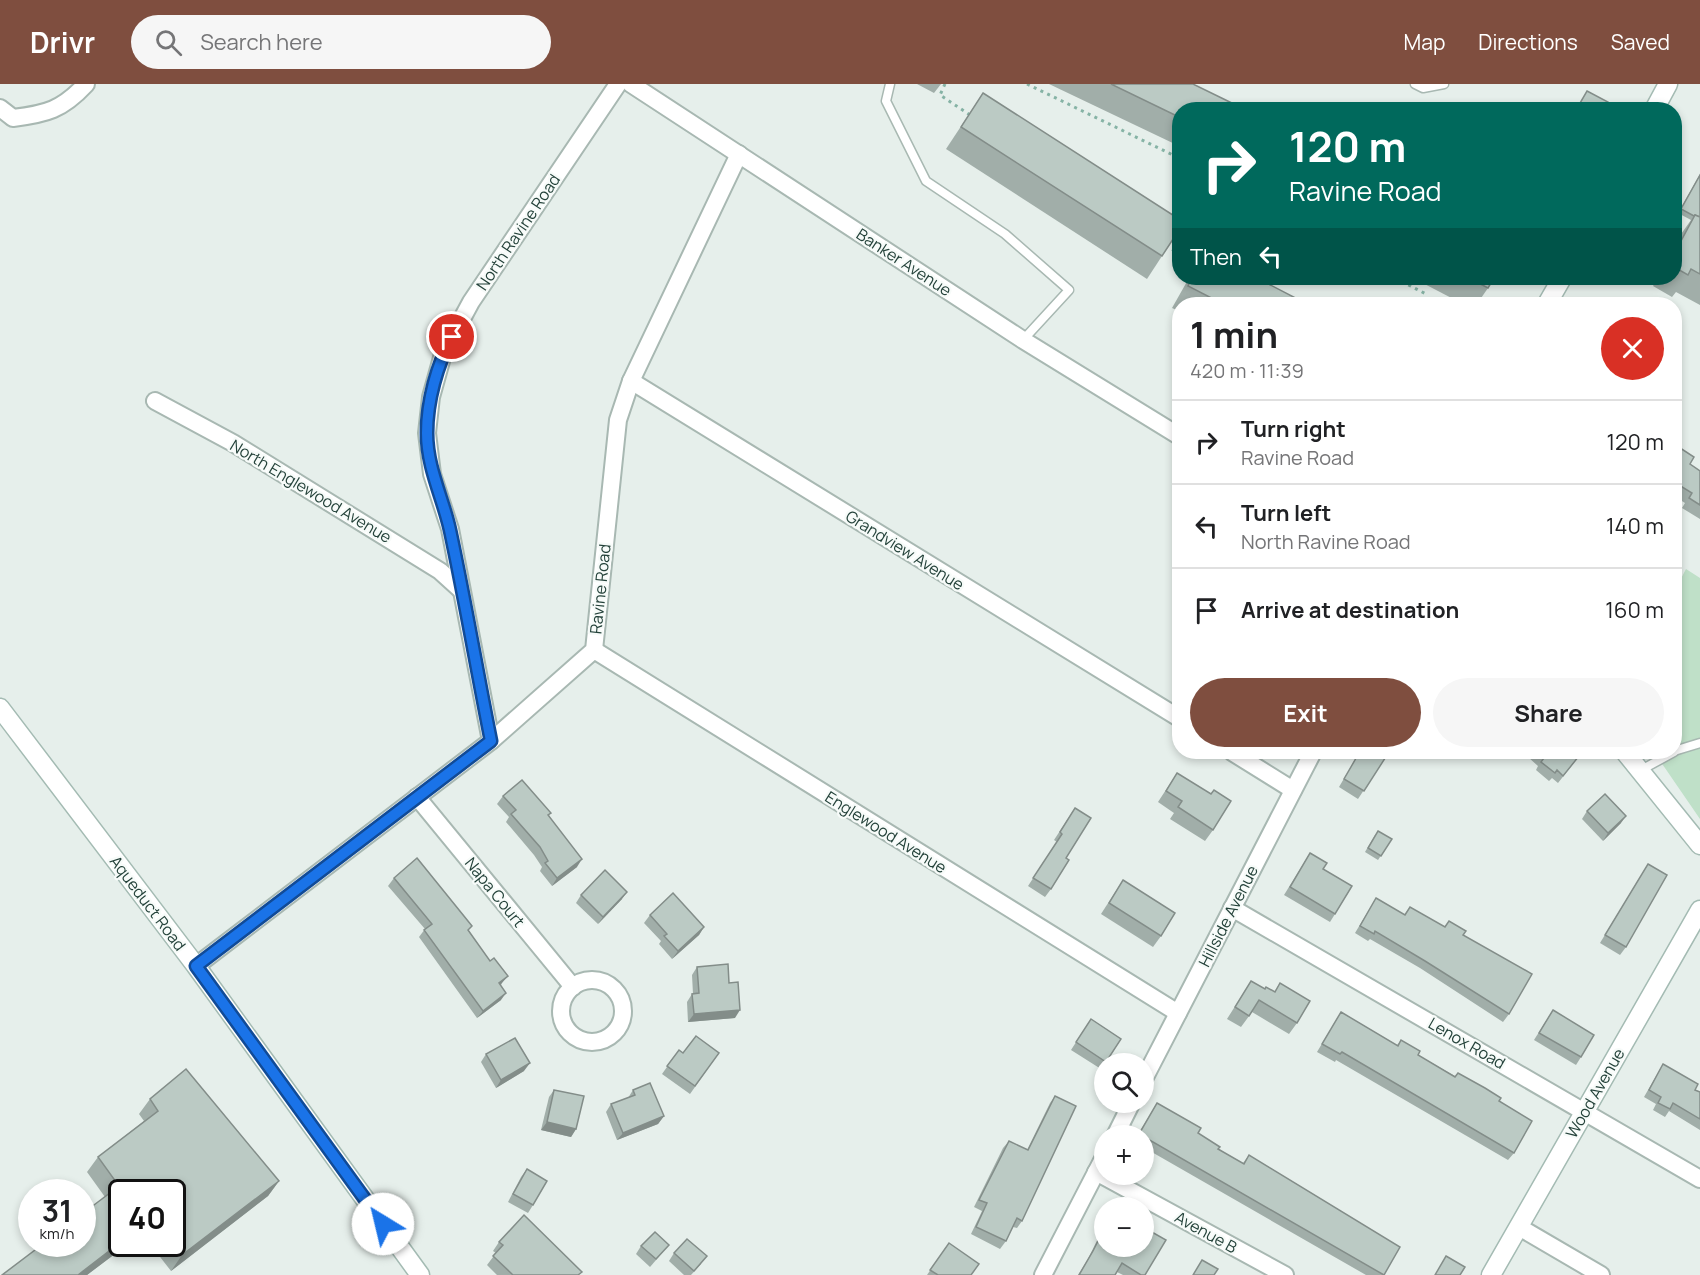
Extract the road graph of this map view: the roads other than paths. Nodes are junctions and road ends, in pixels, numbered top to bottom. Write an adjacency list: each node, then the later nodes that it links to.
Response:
1 (86, 84): 9 (street)
2 (618, 84): 15 (street, North Ravine Road)
3 (631, 84): 10 (street, Banker Avenue)
4 (890, 84): 11 (lane)
5 (1415, 84): 6 (lane)
6 (1444, 84)
7 (1668, 84): 8 (street)
8 (1658, 102)
9 (0, 108)
10 (739, 154): 11 (street, Banker Avenue); 12 (street, Ravine Road)
11 (1023, 340): 14 (street, Banker Avenue)
12 (632, 381): 16 (street, Ravine Road); 18 (street, Grandview Avenue)
13 (155, 401): 15 (street, North Englewood Avenue)
14 (1172, 432)
15 (461, 590): 19 (street, North Ravine Road)
16 (594, 650): 19 (street, Ravine Road); 34 (street, Englewood Avenue)
17 (0, 708): 32 (street, Aqueduct Road)
18 (1172, 714)
19 (491, 741): 28 (street, Ravine Road)
20 (1700, 742): 21 (lane)
21 (1682, 748)
22 (1243, 759): 27 (street)
23 (1309, 759): 27 (street, Hillside Avenue)
24 (1631, 759): 26 (street)
25 (1660, 759): 26 (lane)
26 (1641, 770): 29 (street)
27 (1293, 790): 30 (street, Hillside Avenue)
28 (417, 797): 32 (street, Ravine Road); 33 (street, Napa Court)
29 (1700, 845)
30 (1232, 908): 34 (street, Hillside Avenue); 36 (street, Lenox Road)
31 (1700, 910): 36 (street, Wood Avenue)
32 (196, 966): 41 (street, Aqueduct Road)
33 (573, 987)
34 (1178, 1014): 35 (street, Hillside Avenue)
35 (1154, 1060)
36 (1585, 1111): 38 (street, Lenox Road); 40 (street, Wood Avenue)
37 (1094, 1176): 42 (street)
38 (1700, 1179)
39 (1135, 1185): 43 (street, Avenue B)
40 (1519, 1227): 44 (street, Wood Avenue); 45 (street)
41 (420, 1275)
42 (1043, 1275)
43 (1285, 1275)
44 (1491, 1275)
45 (1601, 1275)

